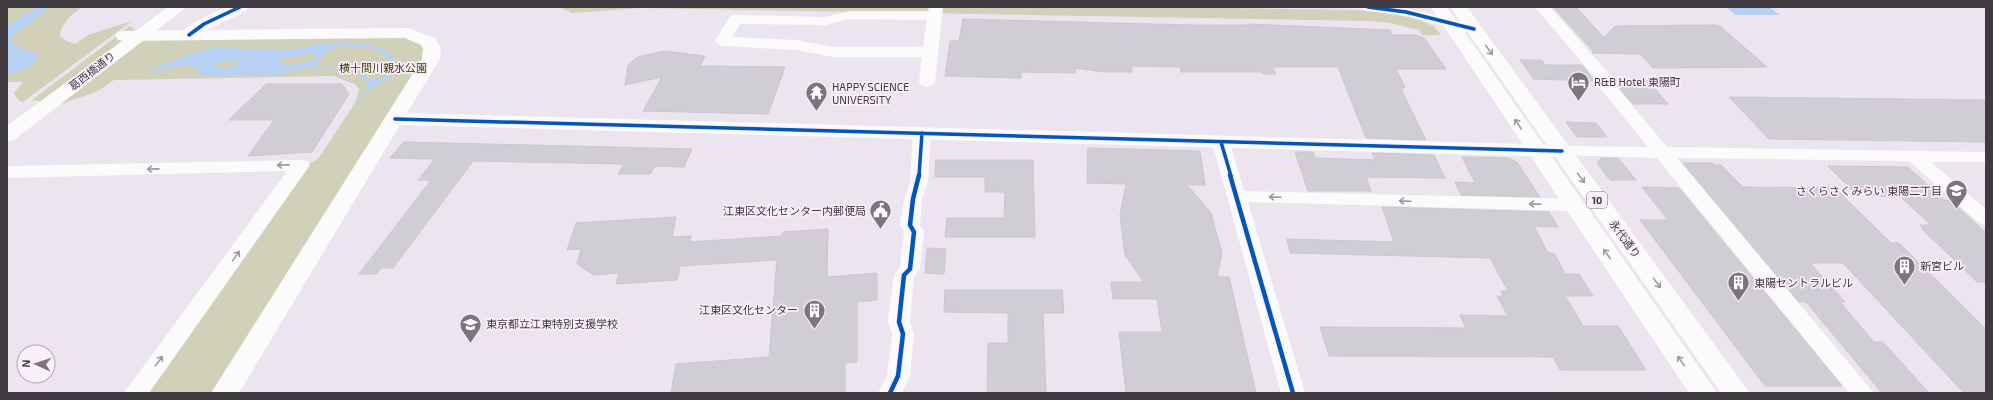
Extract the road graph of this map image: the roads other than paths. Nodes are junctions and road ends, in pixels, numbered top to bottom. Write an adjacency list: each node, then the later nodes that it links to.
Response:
1 (165, 7): 9 (street, 葛西橋通り)
2 (179, 7): 9 (street, 葛西橋通り)
3 (240, 7): 8 (street)
4 (1368, 7): 7 (street)
5 (1542, 7): 19 (street)
6 (935, 11): 10 (street); 10 (street)
7 (1449, 12): 17 (street, 永代通り / 10, one-way to 7); 18 (street, 永代通り / 10, one-way to 18)
8 (189, 35): 9 (street); 12 (street)
9 (131, 36): 13 (street, 葛西橋通り); 15 (street, 葛西橋通り)
10 (930, 52): 11 (street)
11 (927, 82)
12 (395, 119): 14 (street); 27 (street)
13 (7, 122)
14 (922, 133): 16 (street); 28 (street)
15 (7, 136)
16 (1221, 142): 17 (street); 23 (street)
17 (1537, 151): 18 (street); 24 (street, 永代通り / 10)
18 (1562, 151): 19 (street); 31 (street, 永代通り / 10, one-way to 31)
19 (1664, 153): 20 (street); 32 (street)
20 (1914, 156): 21 (street); 25 (street)
21 (1986, 157)
22 (7, 172): 26 (street, one-way to 22)
23 (1236, 196): 24 (street, one-way to 23); 29 (street)
24 (1574, 205): 30 (street, 永代通り / 10, one-way to 24)
25 (1986, 219)
26 (136, 393)
27 (225, 393)
28 (890, 393)
29 (1293, 393)
30 (1704, 393)
31 (1736, 393)
32 (1862, 393)

